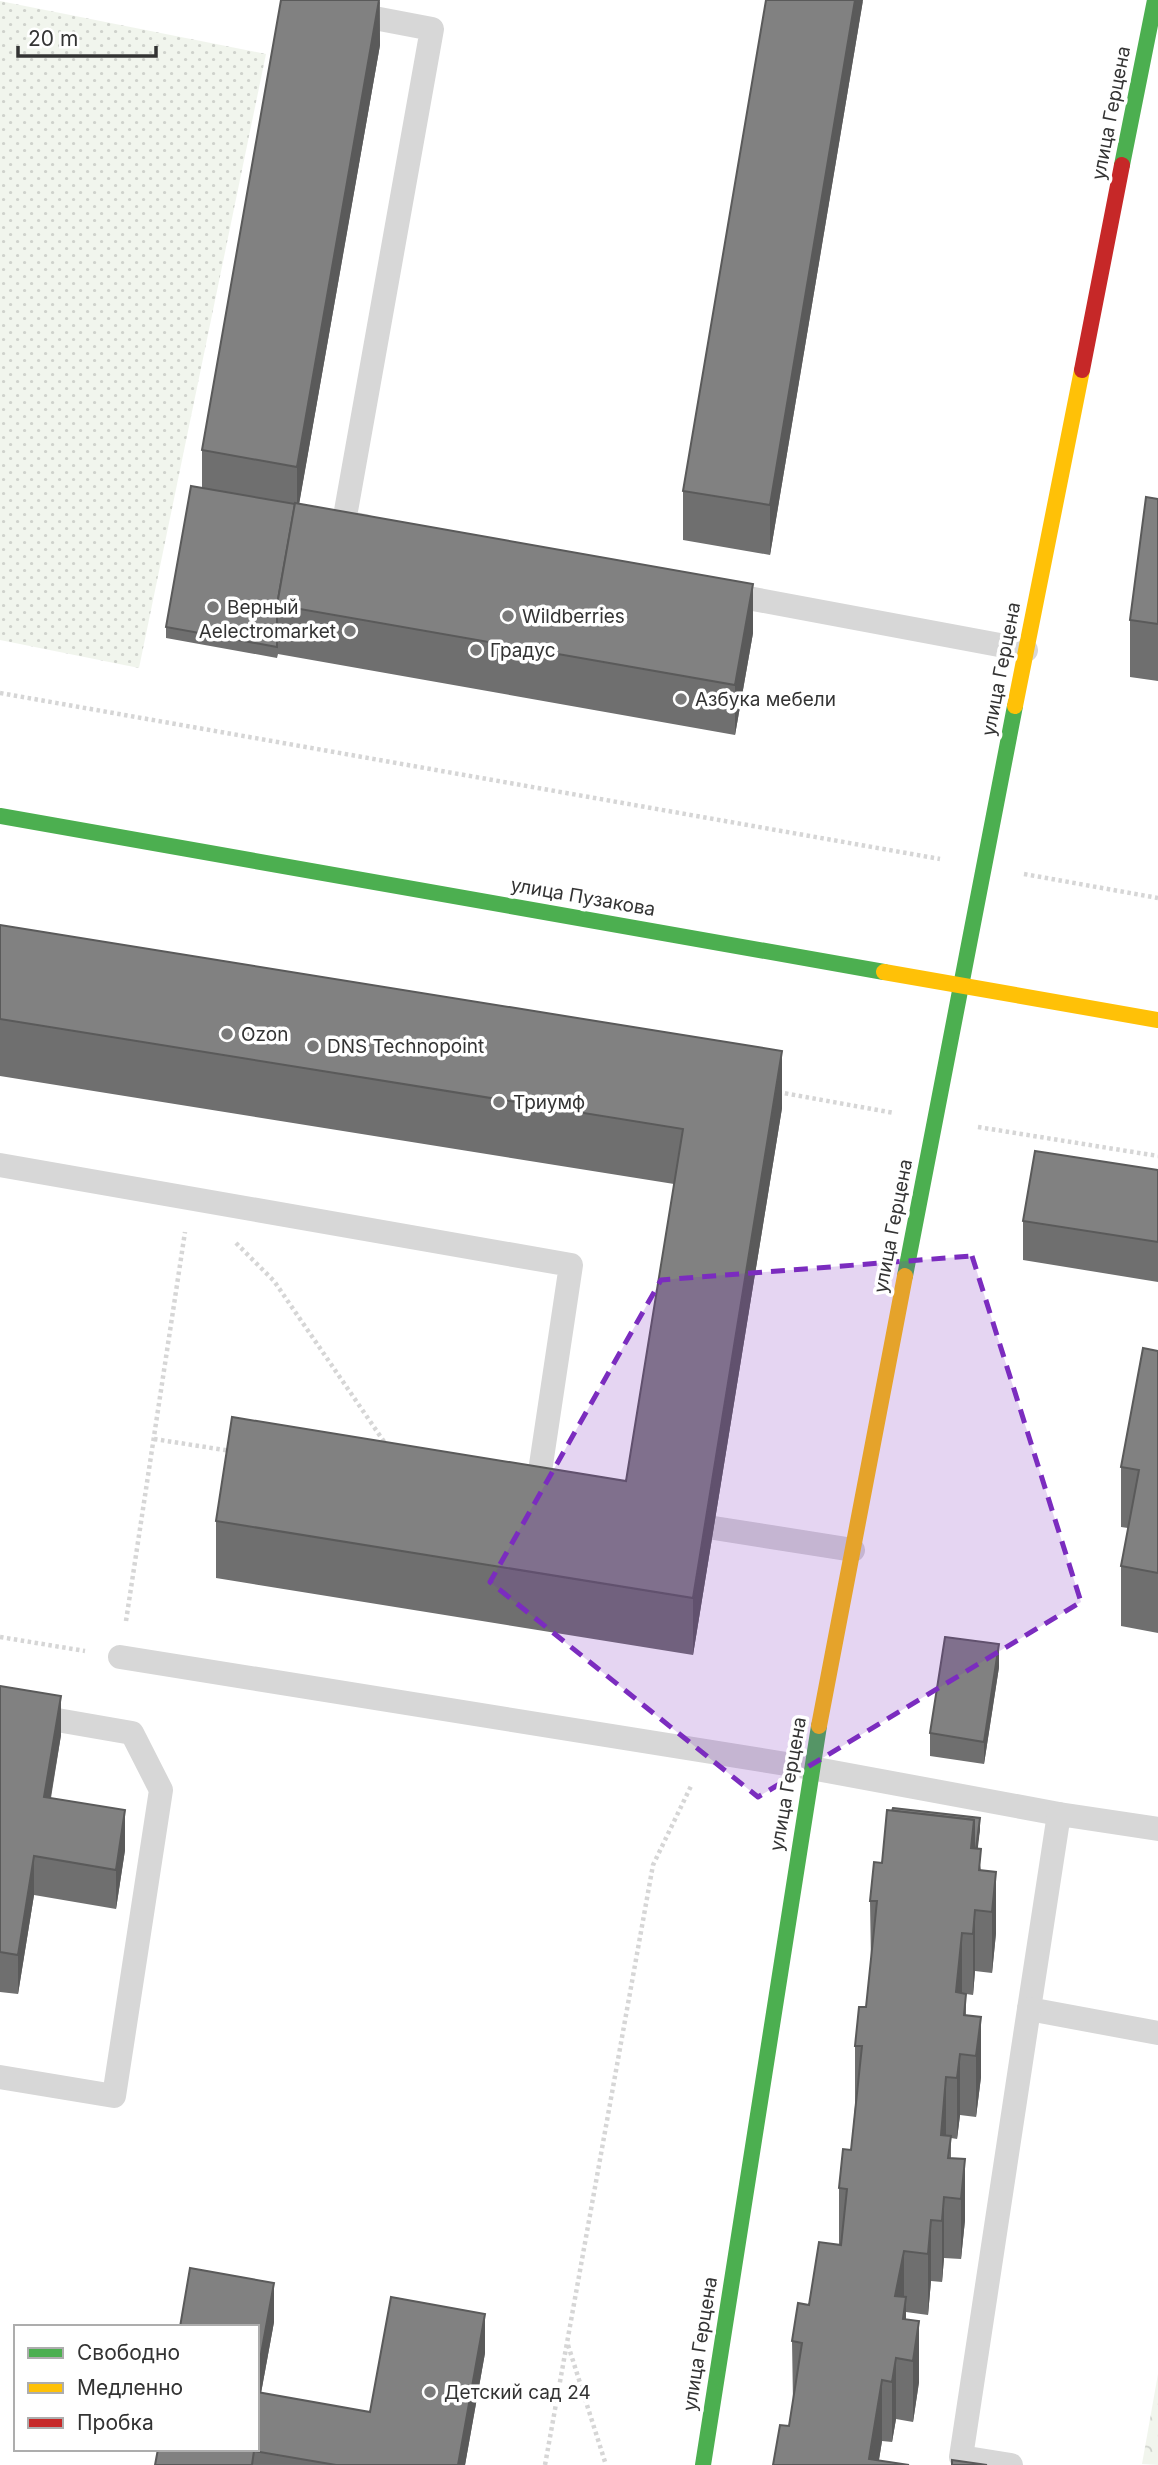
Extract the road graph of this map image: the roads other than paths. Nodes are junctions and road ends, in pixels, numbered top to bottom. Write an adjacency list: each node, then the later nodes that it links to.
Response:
1 (1155, 0): 5 (street, улица Герцена)
2 (329, 10): 3 (lane)
3 (384, 529)
4 (696, 588): 5 (lane)
5 (1026, 650): 7 (street, улица Герцена)
6 (0, 816): 7 (street, улица Пузакова)
7 (960, 985): 8 (street, улица Пузакова); 12 (street, улица Герцена)
8 (1158, 1020)
9 (0, 1165): 10 (lane)
10 (563, 1503)
11 (714, 1528): 12 (lane)
12 (853, 1550): 15 (street, улица Герцена)
13 (121, 1657): 15 (lane)
14 (0, 1710): 20 (lane)
15 (811, 1769): 16 (lane); 21 (street, улица Герцена)
16 (1059, 1814): 17 (lane); 18 (lane)
17 (1158, 1829)
18 (1029, 2009): 19 (lane); 22 (lane)
19 (1158, 2033)
20 (0, 2077)
21 (703, 2465)
22 (1011, 2465)

